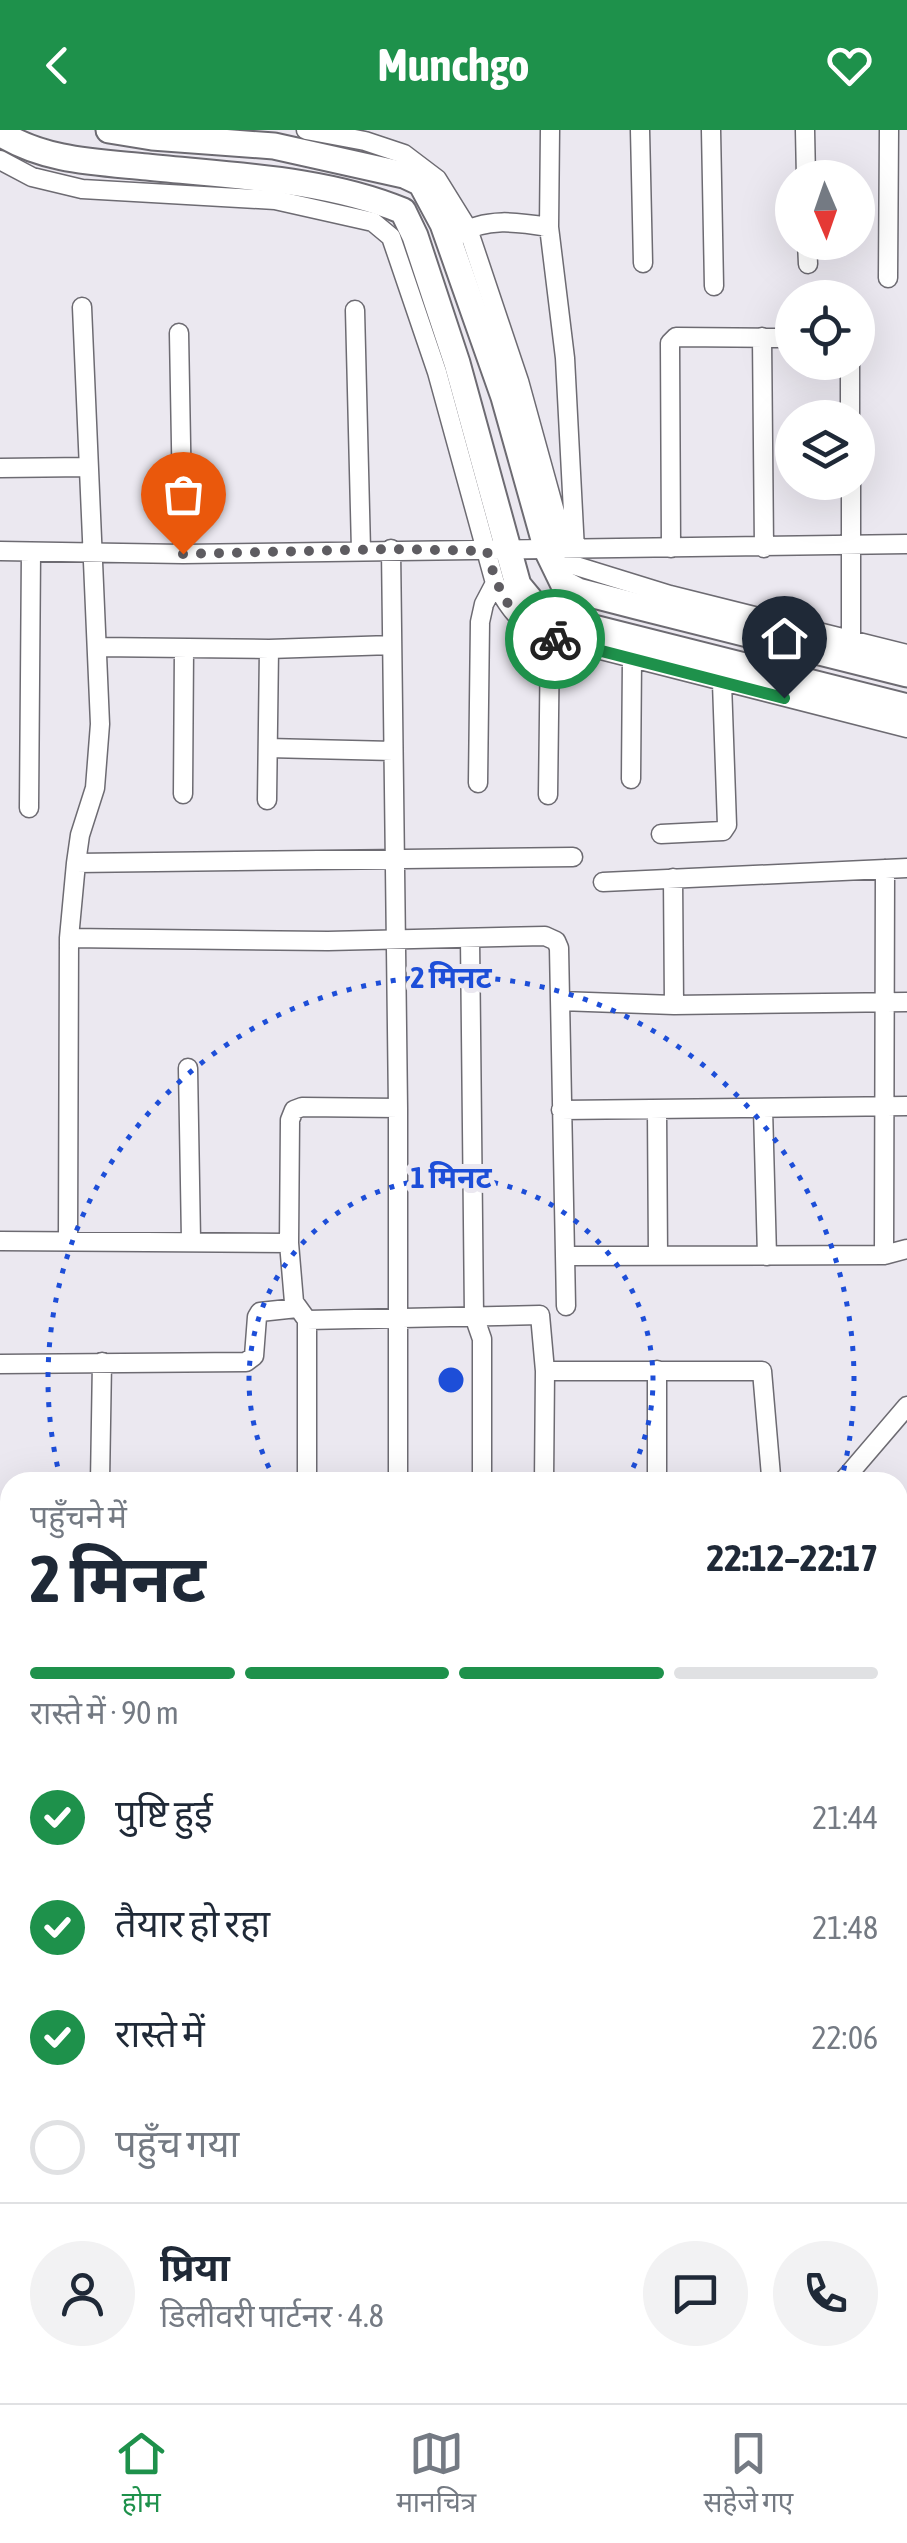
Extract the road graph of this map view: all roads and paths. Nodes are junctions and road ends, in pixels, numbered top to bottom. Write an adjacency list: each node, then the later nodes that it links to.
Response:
1 (109, 130): 12 (street)
2 (306, 130): 12 (street)
3 (550, 130): 11 (street)
4 (640, 130): 14 (street)
5 (711, 130): 17 (street)
6 (805, 130): 10 (street)
7 (889, 130): 16 (street)
8 (0, 133): 34 (street)
9 (0, 160): 34 (street)
10 (806, 160)
11 (549, 226): 12 (street); 32 (street)
12 (458, 235): 32 (street)
13 (808, 260): 15 (street)
14 (643, 263)
15 (808, 264)
16 (888, 278)
17 (714, 286)
18 (82, 308): 23 (street)
19 (355, 310): 31 (street)
20 (180, 333): 37 (street)
21 (762, 337): 22 (street); 28 (street); 29 (street)
22 (775, 337)
23 (87, 467): 24 (street); 36 (street)
24 (0, 468)
25 (851, 500): 27 (street)
26 (907, 544): 27 (street)
27 (852, 546): 29 (street); 40 (street)
28 (671, 548): 29 (street); 32 (street)
29 (764, 548)
30 (391, 549): 31 (street); 34 (street); 41 (street)
31 (361, 550): 37 (street)
32 (562, 550): 34 (street); 40 (street); 47 (street)
33 (0, 551): 35 (street)
34 (498, 551): 38 (street); 49 (street)
35 (31, 552): 36 (street); 58 (street)
36 (92, 553): 37 (street); 42 (street)
37 (183, 554)
38 (495, 583): 39 (street); 54 (street)
39 (550, 638): 46 (street); 56 (street)
40 (851, 640): 45 (street)
41 (392, 645): 44 (street); 52 (street)
42 (98, 647): 43 (street); 62 (street)
43 (184, 648): 44 (street); 55 (street)
44 (269, 649): 51 (street)
45 (907, 654)
46 (632, 659): 48 (street); 53 (street)
47 (907, 674)
48 (722, 684): 50 (street); 59 (street)
49 (907, 707)
50 (907, 728)
51 (268, 748): 52 (street); 57 (street)
52 (393, 751): 61 (street)
53 (631, 779)
54 (478, 784)
55 (183, 794)
56 (548, 795)
57 (267, 800)
58 (28, 808)
59 (662, 834)
60 (574, 857): 61 (street)
61 (394, 858): 62 (street); 69 (street)
62 (76, 863): 67 (street)
63 (907, 868): 64 (street)
64 (885, 869): 65 (street); 71 (street)
65 (673, 878): 66 (street); 73 (street)
66 (603, 882)
67 (68, 938): 69 (street); 81 (street)
68 (470, 938): 69 (street); 70 (street); 92 (street)
69 (395, 940): 77 (street)
70 (560, 1001): 73 (street); 79 (street)
71 (884, 1002): 72 (street); 73 (street); 75 (street)
72 (907, 1002)
73 (674, 1005)
74 (188, 1068): 82 (street)
75 (884, 1106): 76 (street); 78 (street); 86 (street)
76 (907, 1106)
77 (398, 1108): 84 (street); 93 (street)
78 (764, 1109): 80 (street); 89 (street)
79 (561, 1110): 80 (street); 87 (street)
80 (657, 1111): 88 (street)
81 (68, 1240): 82 (street); 83 (street)
82 (191, 1240): 84 (street)
83 (0, 1241)
84 (289, 1243): 91 (street)
85 (907, 1248): 86 (street)
86 (884, 1255): 89 (street)
87 (566, 1256): 88 (street); 90 (street)
88 (658, 1256): 89 (street)
89 (767, 1256)
90 (566, 1306)
91 (302, 1314): 93 (street); 94 (street); 100 (street)
92 (474, 1316): 93 (street); 97 (street); 102 (street)
93 (398, 1318): 101 (street)
94 (102, 1362): 95 (street); 99 (street)
95 (0, 1364)
96 (657, 1370): 97 (street); 104 (street); 105 (street)
97 (545, 1371): 103 (street)
98 (907, 1406): 106 (street)
99 (100, 1472)
100 (306, 1472)
101 (398, 1472)
102 (482, 1472)
103 (544, 1472)
104 (657, 1472)
105 (769, 1472)
106 (851, 1472)

